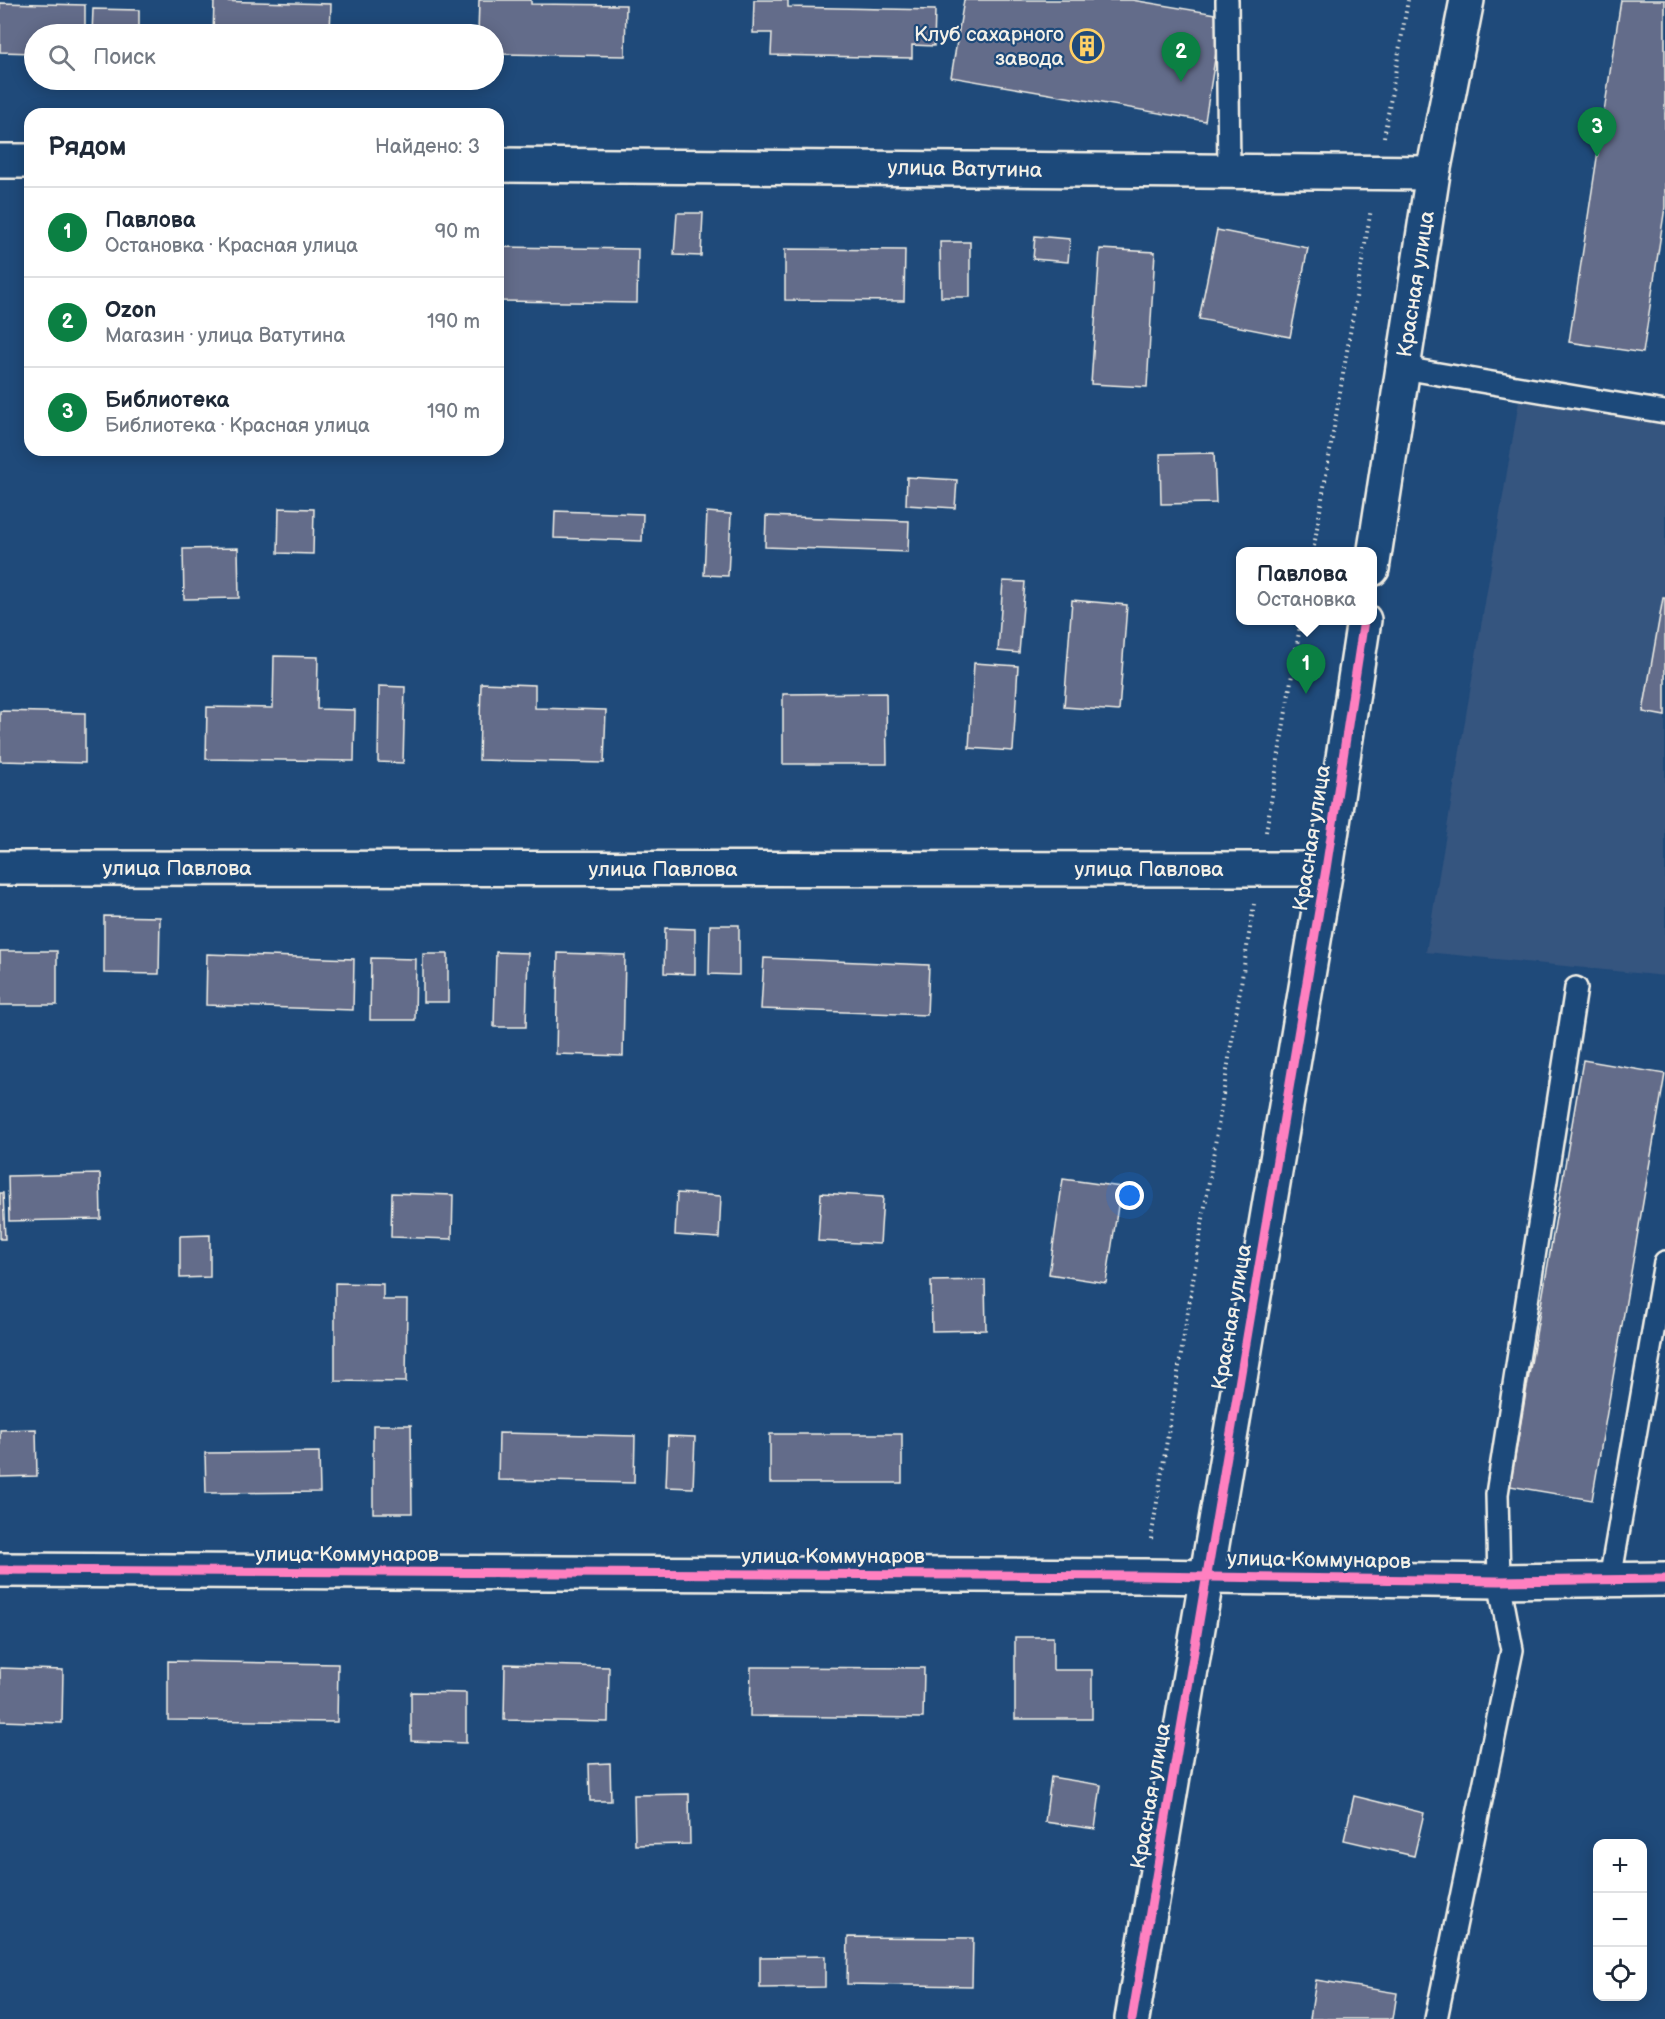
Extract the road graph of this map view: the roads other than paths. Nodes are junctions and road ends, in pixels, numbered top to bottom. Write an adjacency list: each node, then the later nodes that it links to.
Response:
1 (1227, 0): 6 (lane)
2 (1467, 0): 7 (street, Красная улица)
3 (0, 161): 4 (street)
4 (24, 161)
5 (504, 165): 6 (street, улица Ватутина)
6 (1229, 171): 7 (street, улица Ватутина)
7 (1433, 173): 8 (street, Красная улица)
8 (1403, 368): 9 (lane); 10 (street, Красная улица)
9 (1665, 412)
10 (1375, 547)
11 (1363, 625): 13 (street, Красная улица)
12 (0, 868): 13 (street, улица Павлова)
13 (1326, 869): 17 (street, Красная улица)
14 (1576, 988): 20 (lane)
15 (1665, 1263): 19 (lane)
16 (0, 1570): 17 (street, улица Коммунаров)
17 (1207, 1577): 20 (street, улица Коммунаров); 21 (street, Красная улица)
18 (1665, 1579): 19 (street, улица Коммунаров)
19 (1610, 1580): 20 (street, улица Коммунаров)
20 (1499, 1581): 22 (lane)
21 (1132, 2019)
22 (1436, 2019)

